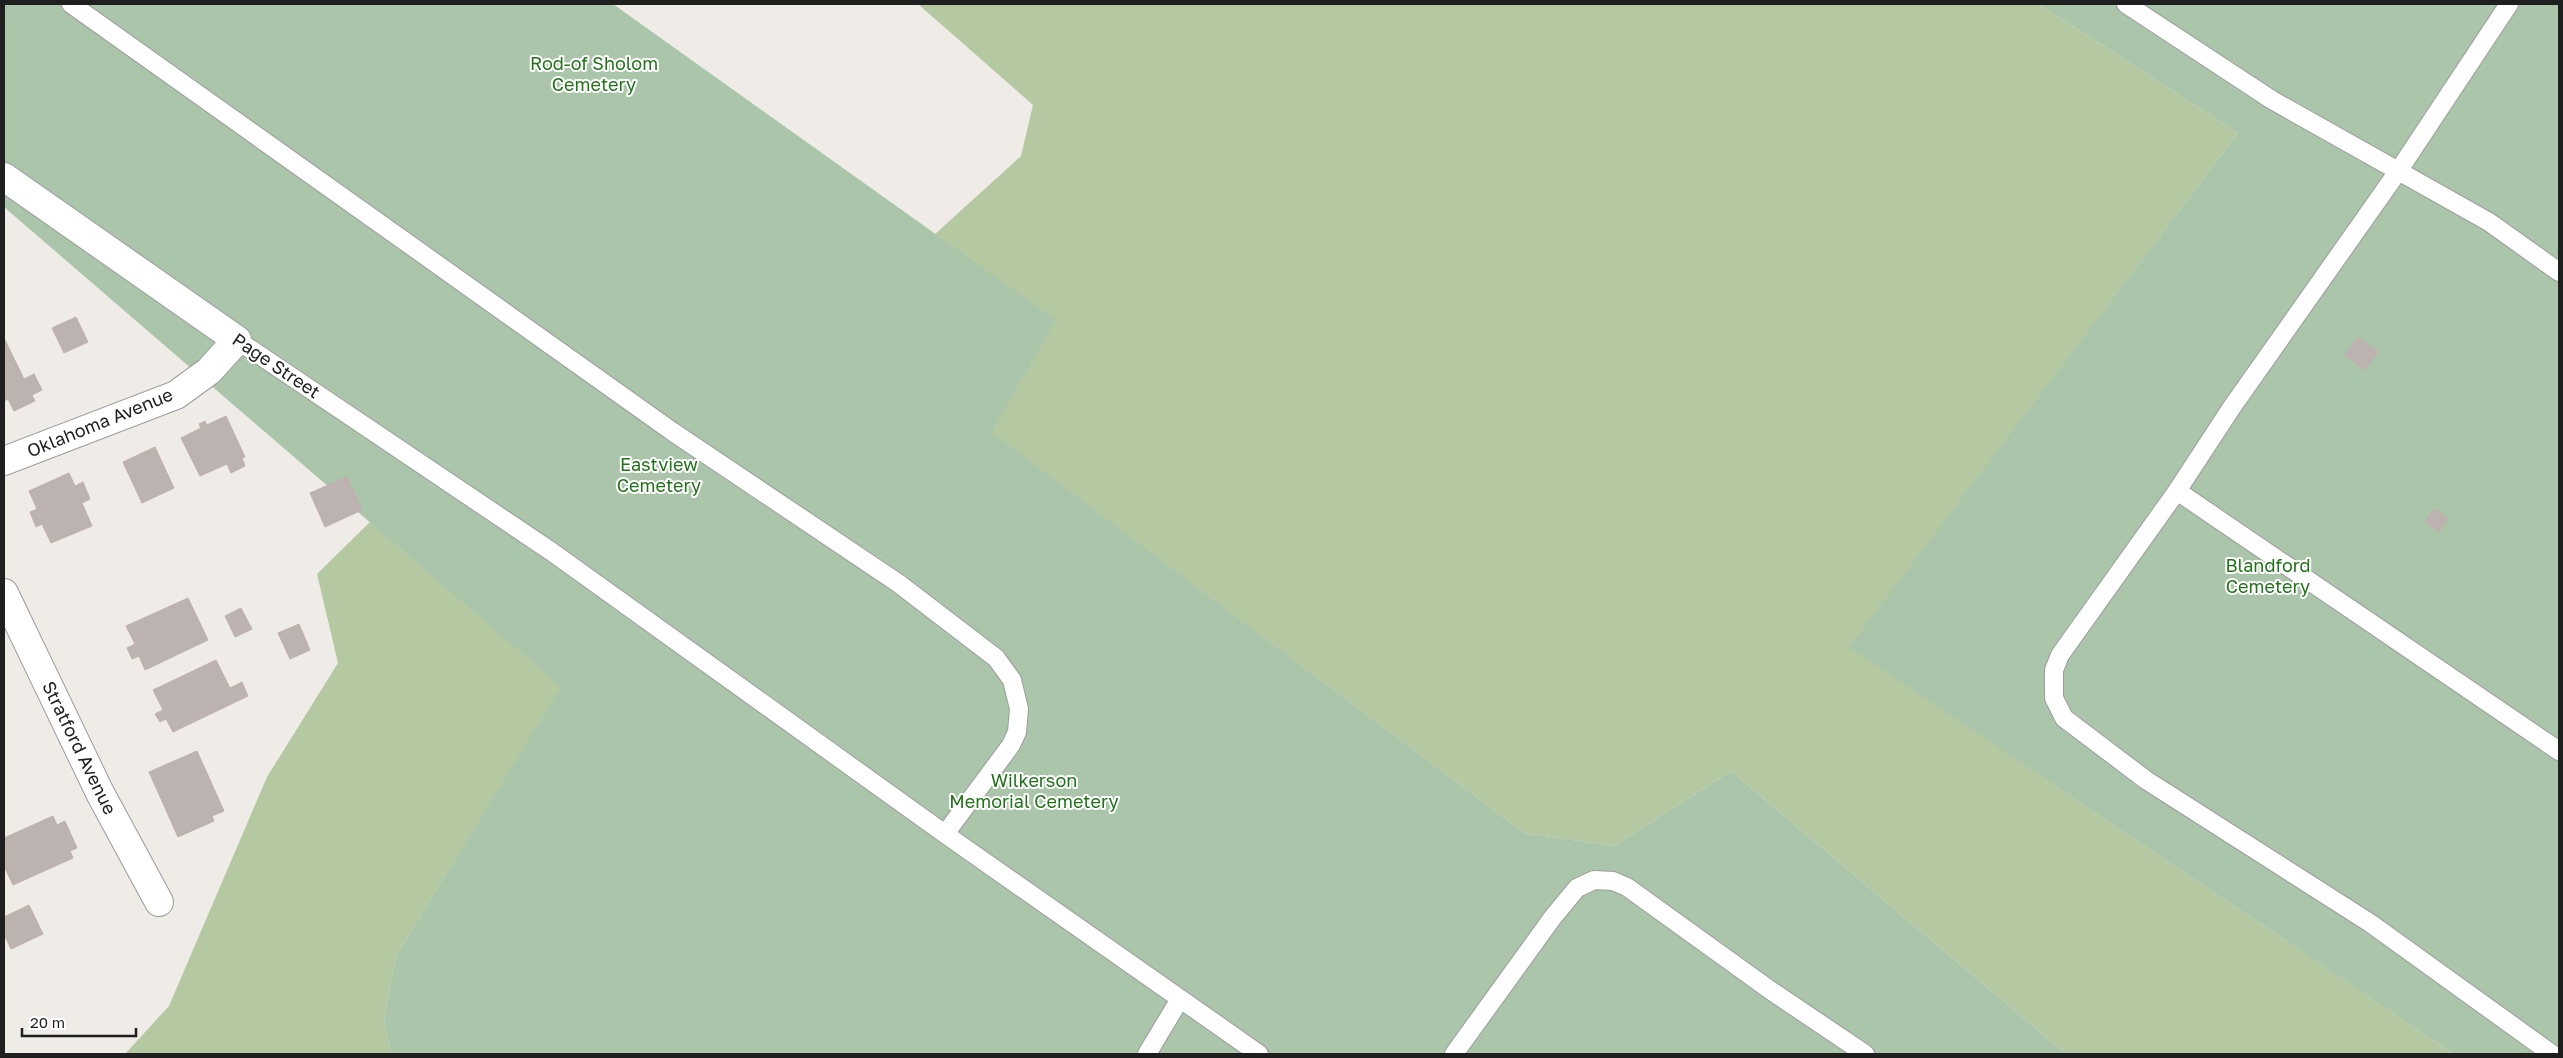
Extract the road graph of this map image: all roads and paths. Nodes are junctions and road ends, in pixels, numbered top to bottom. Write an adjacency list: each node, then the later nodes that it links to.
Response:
1 (71, 4): 12 (lane)
2 (2126, 4): 4 (lane)
3 (2509, 4): 4 (lane)
4 (2399, 170): 6 (lane); 9 (lane)
5 (4, 177): 7 (street, Page Street)
6 (2559, 272)
7 (237, 340): 8 (street, Oklahoma Avenue); 12 (lane, Page Street)
8 (4, 460)
9 (2177, 491): 11 (lane); 19 (lane)
10 (4, 593): 13 (street, Stratford Avenue)
11 (2559, 750)
12 (945, 834): 14 (lane, Page Street)
13 (159, 902)
14 (1180, 999): 15 (lane); 16 (lane, Page Street)
15 (1147, 1054)
16 (1259, 1054)
17 (1454, 1054): 18 (lane)
18 (1865, 1054)
19 (2552, 1054)

